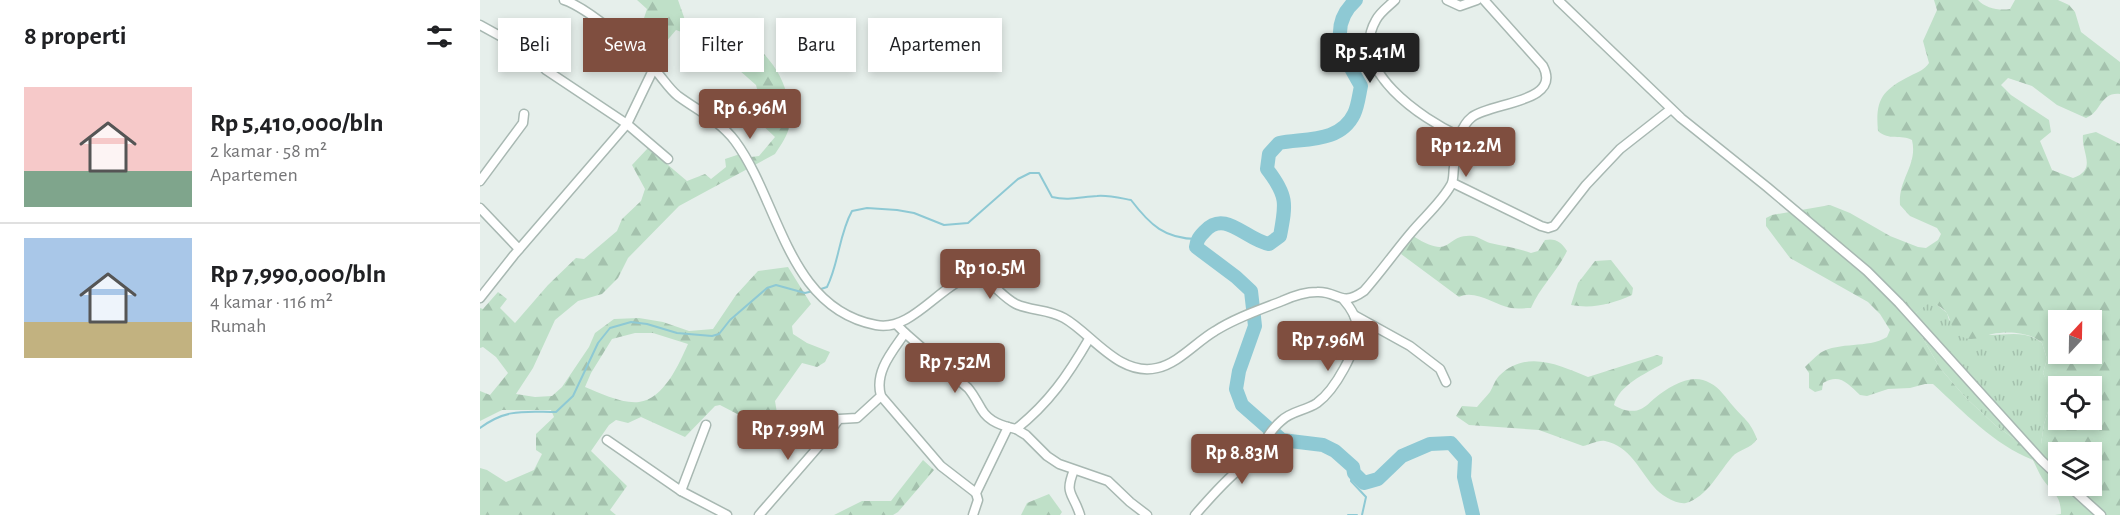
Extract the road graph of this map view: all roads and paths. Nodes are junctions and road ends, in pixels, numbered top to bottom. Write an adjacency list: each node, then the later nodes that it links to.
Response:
1 (564, 0): 7 (street)
2 (1395, 0): 14 (street)
3 (1447, 0): 4 (street)
4 (1477, 0)
5 (1484, 0): 14 (street)
6 (1558, 0): 11 (street)
7 (593, 18)
8 (480, 24): 13 (street)
9 (652, 72): 13 (street)
10 (657, 72): 23 (street)
11 (1671, 110): 17 (street); 31 (street)
12 (524, 114): 16 (street)
13 (627, 124): 15 (street); 19 (street)
14 (1460, 136): 17 (street)
15 (668, 159)
16 (480, 181)
17 (1453, 183): 21 (street)
18 (480, 208): 19 (street)
19 (519, 249): 20 (street)
20 (480, 298)
21 (1343, 299): 22 (street); 25 (street)
22 (1354, 315): 26 (street); 41 (street)
23 (897, 325): 24 (street); 25 (street)
24 (905, 333): 27 (street); 29 (street)
25 (1089, 339): 29 (street)
26 (1446, 382)
27 (881, 396): 34 (street); 38 (street)
28 (706, 425): 33 (street)
29 (1012, 428): 32 (street); 34 (street)
30 (607, 440): 33 (street)
31 (2048, 467)
32 (1074, 470): 36 (street); 40 (street)
33 (681, 491): 37 (street)
34 (976, 493): 39 (street)
35 (2080, 496): 42 (street)
36 (1142, 513)
37 (727, 515)
38 (759, 515)
39 (973, 515)
40 (1080, 515)
41 (1195, 515)
42 (2101, 515)

